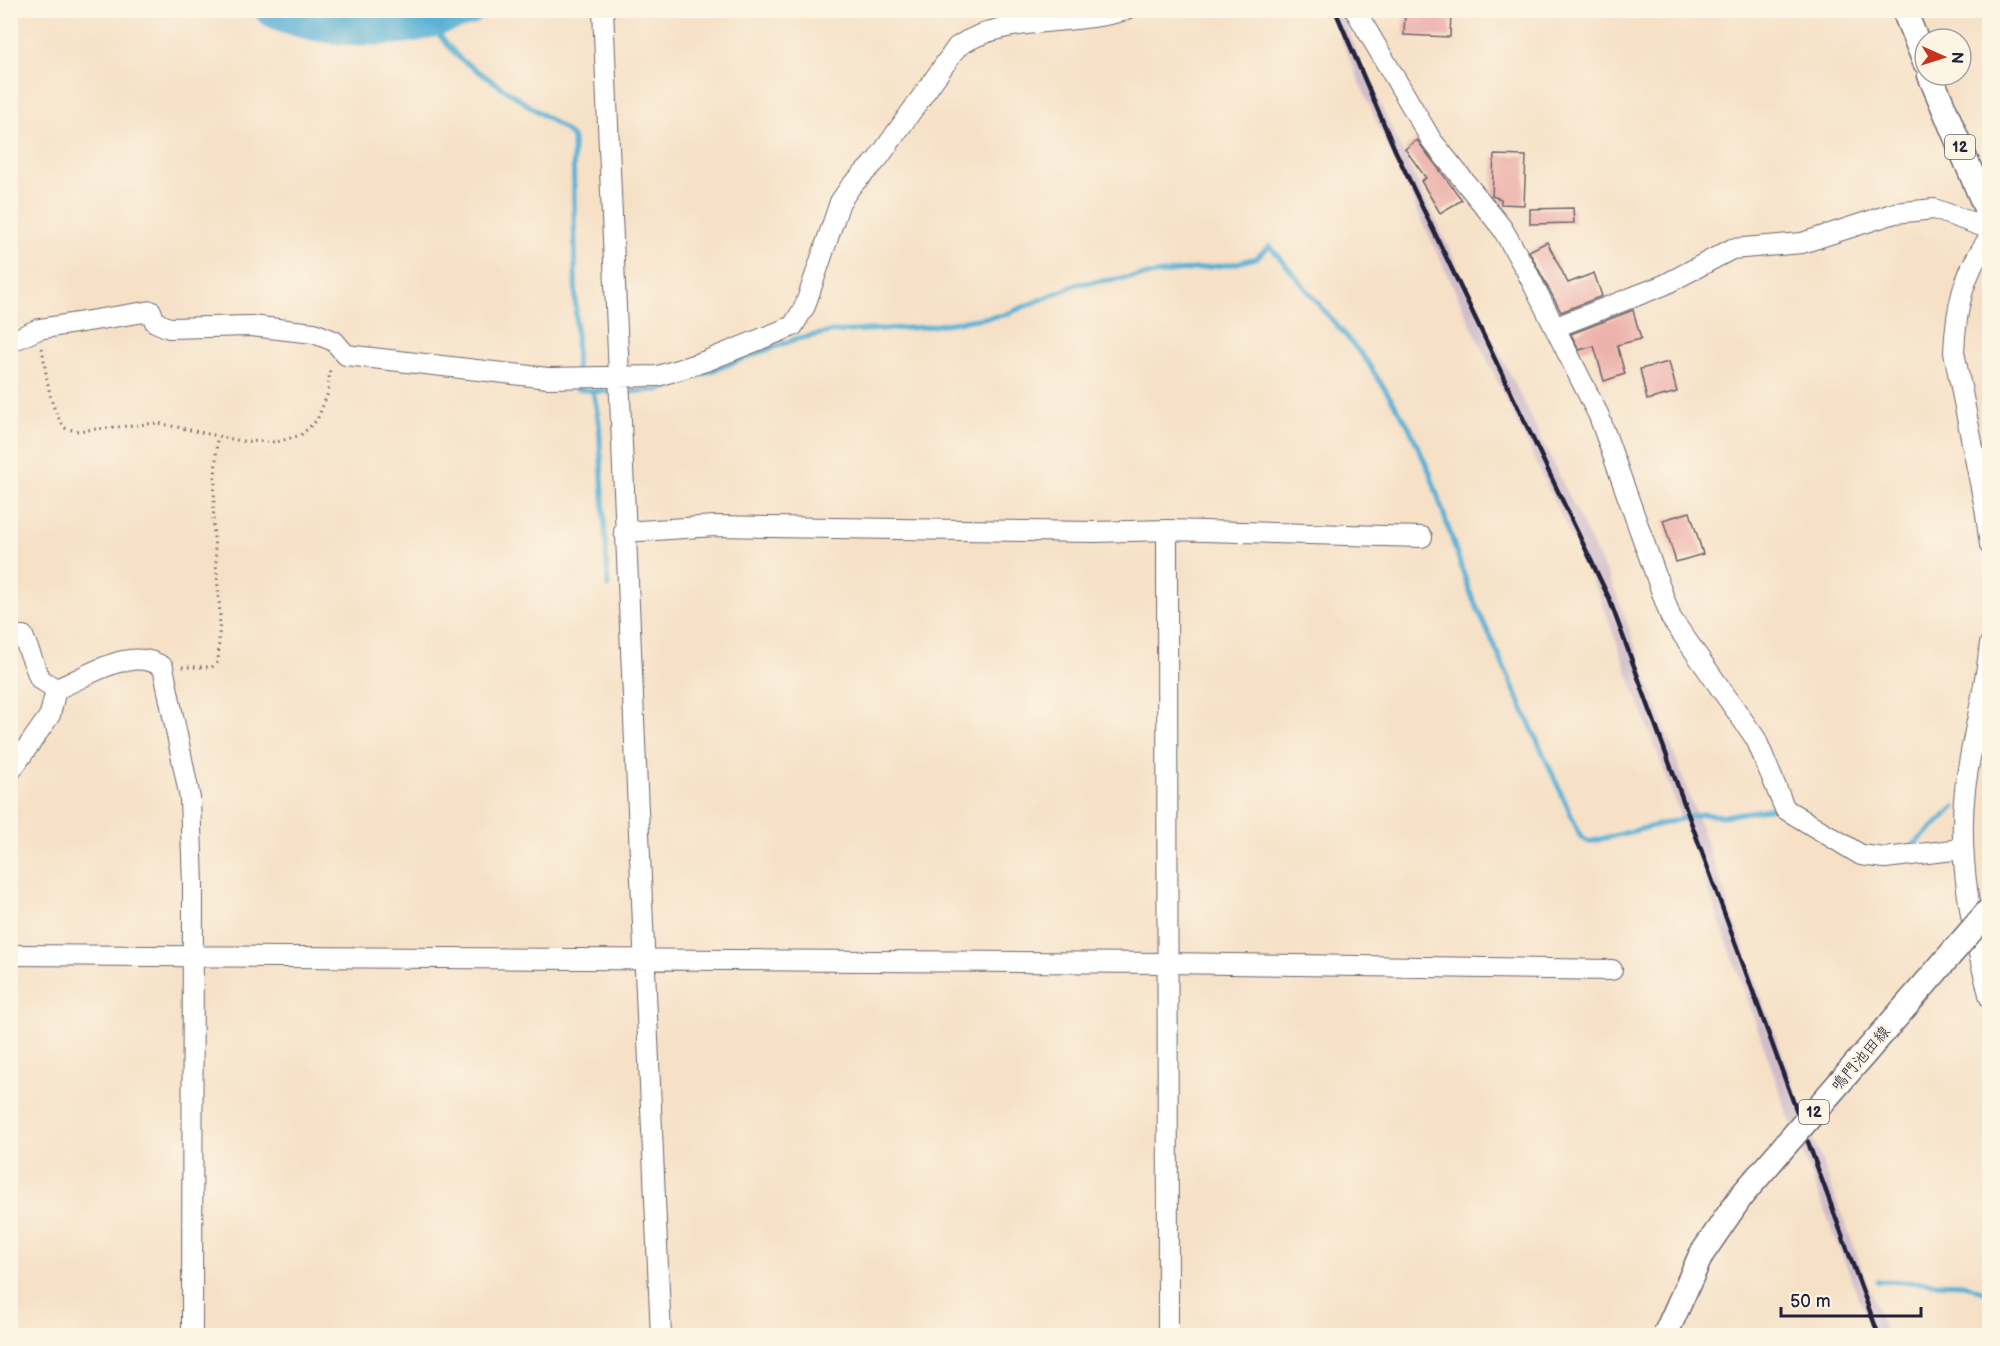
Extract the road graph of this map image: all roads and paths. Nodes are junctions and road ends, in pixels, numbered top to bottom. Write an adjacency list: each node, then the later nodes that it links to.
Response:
1 (1125, 10): 14 (street)
2 (1355, 10): 10 (street)
3 (1904, 10): 5 (main road)
4 (603, 16): 14 (street)
5 (1913, 32)
6 (1935, 87): 7 (main road, 12)
7 (1989, 218)
8 (1989, 229): 10 (street)
9 (1989, 237): 19 (street)
10 (1556, 327): 25 (street)
11 (39, 329): 12 (street); 13 (street); 15 (path)
12 (10, 342)
13 (339, 347): 14 (street); 15 (path)
14 (619, 388): 17 (street)
15 (217, 436): 22 (path)
16 (1167, 530): 17 (street); 18 (street); 30 (street)
17 (624, 532): 29 (street)
18 (1422, 537)
19 (1989, 546)
20 (10, 636): 23 (street)
21 (1989, 644): 25 (street)
22 (163, 667): 23 (street); 28 (street)
23 (56, 689): 24 (street)
24 (10, 772)
25 (1962, 849): 32 (street)
26 (1989, 909): 33 (main road, 鳴門池田線 / 12, bridge)
27 (10, 955): 28 (street)
28 (191, 957): 29 (street); 34 (street)
29 (644, 960): 30 (street); 35 (street)
30 (1167, 963): 31 (street); 36 (street)
31 (1611, 970)
32 (1989, 998)
33 (1666, 1334)
34 (192, 1335)
35 (661, 1335)
36 (1168, 1335)

